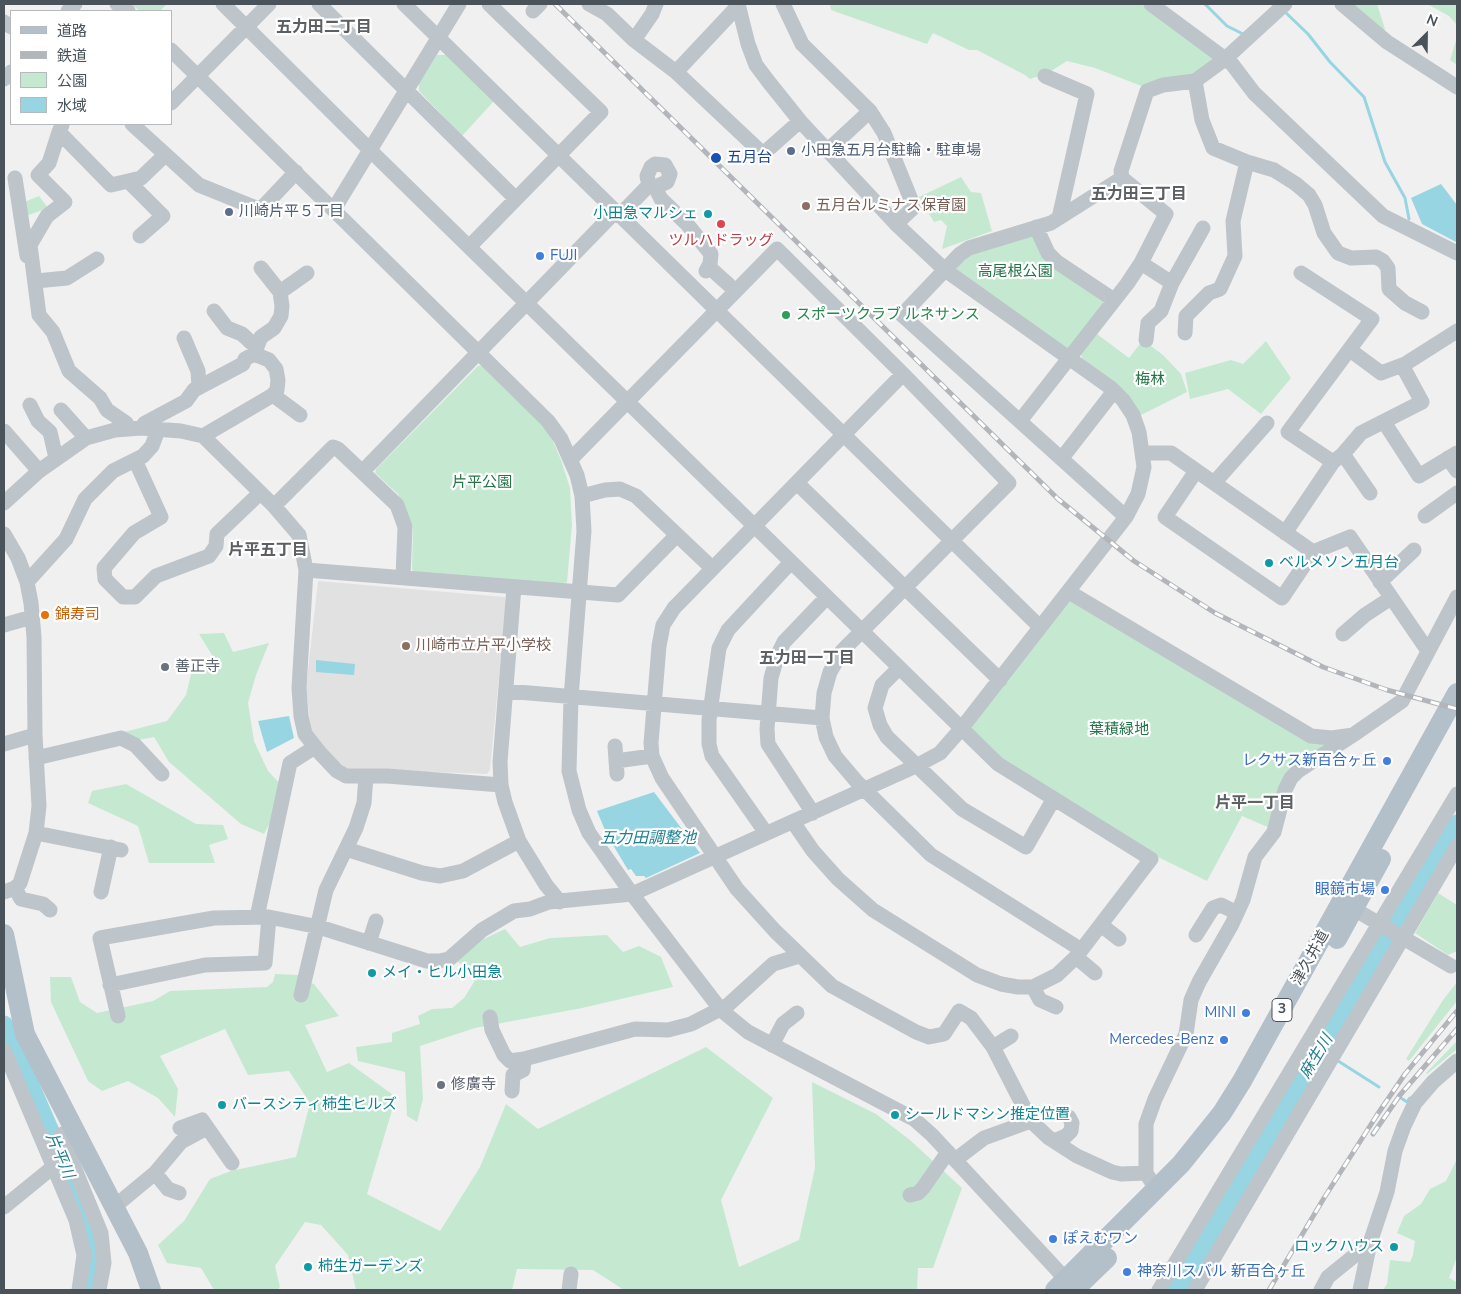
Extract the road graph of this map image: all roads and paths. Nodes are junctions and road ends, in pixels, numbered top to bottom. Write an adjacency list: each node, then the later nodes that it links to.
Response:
1 (223, 4): 14 (street)
2 (268, 4): 14 (street)
3 (320, 4): 24 (street)
4 (404, 4): 15 (street)
5 (459, 4): 15 (street)
6 (488, 4): 33 (street)
7 (589, 4): 16 (street)
8 (656, 4): 16 (street)
9 (783, 4): 26 (street)
10 (1151, 4): 18 (street)
11 (1285, 4): 18 (street)
12 (1342, 4): 23 (street)
13 (738, 5): 19 (street); 27 (street)
14 (246, 26): 20 (street); 30 (street)
15 (438, 38): 24 (street); 33 (street)
16 (634, 40): 19 (street)
17 (172, 51): 20 (street)
18 (1225, 59): 22 (street); 44 (street)
19 (676, 72): 27 (street)
20 (198, 76): 25 (street); 35 (street)
21 (1045, 76): 42 (street)
22 (1195, 81): 34 (street); 37 (street)
23 (1457, 87)
24 (406, 91): 30 (street); 39 (street)
25 (172, 102)
26 (870, 111): 31 (street); 43 (street)
27 (800, 120): 31 (street)
28 (141, 127): 32 (street)
29 (60, 128): 38 (street); 51 (street)
30 (370, 150): 40 (street); 49 (street)
31 (828, 150): 43 (street)
32 (165, 155): 35 (street); 38 (street)
33 (559, 155): 39 (street); 41 (street)
34 (1247, 162): 66 (street); 68 (street)
35 (296, 172): 40 (street)
36 (15, 178): 51 (street)
37 (1122, 178): 42 (street); 53 (street)
38 (129, 182): 47 (street)
39 (516, 199): 49 (street)
40 (334, 209): 73 (street)
41 (617, 214): 60 (street); 63 (street); 64 (street)
42 (1059, 218): 45 (street)
43 (896, 224): 55 (street)
44 (1396, 224): 48 (street); 50 (street)
45 (1036, 227): 55 (street); 62 (street)
46 (1204, 228): 59 (street)
47 (140, 236)
48 (1408, 243)
49 (469, 247): 63 (street)
50 (1457, 253)
51 (31, 258): 58 (street)
52 (97, 258): 58 (street)
53 (1141, 263): 59 (street); 62 (street)
54 (261, 268): 61 (street)
55 (946, 270): 74 (street); 84 (street)
56 (307, 273): 61 (street)
57 (1301, 273): 71 (street)
58 (36, 281): 87 (street)
59 (1172, 283): 70 (street)
60 (729, 285)
61 (280, 292): 72 (street)
62 (1114, 300): 74 (street)
63 (526, 303): 73 (street); 80 (street)
64 (717, 310): 76 (street); 80 (street); 90 (street)
65 (214, 311): 72 (street)
66 (1422, 312)
67 (1457, 331): 75 (street)
68 (1185, 333)
69 (184, 338): 77 (street)
70 (1146, 340)
71 (1350, 350): 75 (street); 97 (street)
72 (256, 351): 77 (street); 79 (street)
73 (479, 352): 98 (street); 100 (street)
74 (1069, 358): 78 (street); 84 (street)
75 (1402, 365): 85 (street)
76 (903, 374): 90 (street); 118 (street)
77 (199, 387): 87 (street)
78 (1114, 391): 93 (street); 96 (street)
79 (273, 395): 83 (street); 91 (street)
80 (627, 402): 98 (street); 114 (street)
81 (30, 405): 95 (street)
82 (61, 410): 92 (street)
83 (300, 415)
84 (1020, 421): 96 (street)
85 (1384, 422): 94 (street); 97 (street)
86 (1268, 423): 105 (street)
87 (135, 428): 88 (street); 92 (street)
88 (158, 430): 91 (street); 99 (street)
89 (4, 432): 101 (street)
90 (844, 434): 104 (street); 118 (street)
91 (203, 436): 106 (street)
92 (86, 438): 95 (street)
93 (1144, 453): 102 (street); 113 (street)
94 (1453, 455): 103 (street)
95 (56, 458): 101 (street)
96 (1062, 458): 113 (street)
97 (1338, 458): 108 (street); 115 (street)
98 (571, 459): 109 (street)
99 (135, 460): 106 (street); 125 (street)
100 (363, 470): 111 (street); 124 (street)
101 (39, 471): 110 (street)
102 (1196, 471): 105 (street); 120 (street)
103 (1457, 471)
104 (797, 482): 114 (street); 128 (street)
105 (1214, 483): 115 (street)
106 (260, 493): 111 (street)
107 (1457, 493): 112 (street)
108 (1370, 494)
109 (582, 496): 117 (street); 130 (street)
110 (4, 503)
111 (274, 506): 123 (street)
112 (1425, 516)
113 (1124, 519): 129 (street)
114 (755, 526): 121 (street); 122 (street)
115 (1286, 532): 120 (street)
116 (4, 534): 125 (street)
117 (677, 535): 122 (street); 130 (street)
118 (952, 540): 128 (street); 136 (street)
119 (1414, 550): 126 (street)
120 (1313, 552): 126 (street)
121 (791, 562): 131 (street); 146 (street)
122 (712, 568): 145 (street)
123 (306, 570): 124 (street); 155 (street)
124 (403, 577): 127 (street)
125 (27, 582): 134 (street)
126 (1380, 582): 133 (street)
127 (514, 587): 130 (street); 142 (street)
128 (905, 587): 137 (street); 141 (street)
129 (1069, 592): 136 (street); 152 (street)
130 (579, 593): 144 (street)
131 (827, 597): 137 (street); 147 (street)
132 (1457, 597): 139 (street)
133 (1391, 598): 138 (street); 139 (street)
134 (32, 617): 135 (street); 151 (street)
135 (4, 625)
136 (1040, 627): 141 (street)
137 (861, 631): 140 (street); 148 (street)
138 (1343, 634)
139 (1428, 651): 152 (street)
140 (898, 668): 150 (street); 158 (street)
141 (1000, 680): 150 (street)
142 (506, 691): 144 (street); 161 (street)
143 (1457, 693): 221 (main road, 津久井道 / 3)
144 (572, 698): 145 (street); 175 (street)
145 (654, 704): 146 (street); 156 (street)
146 (712, 710): 147 (street); 168 (street)
147 (768, 714): 148 (street); 165 (street)
148 (822, 718): 162 (street)
149 (1457, 722): 177 (main road, 津久井道 / 3)
150 (961, 729): 158 (street); 164 (street)
151 (35, 735): 153 (street); 157 (street)
152 (1353, 735): 179 (street)
153 (4, 744)
154 (615, 746): 156 (street)
155 (315, 747): 160 (street); 180 (street)
156 (652, 756): 172 (street)
157 (36, 758): 159 (street); 167 (street)
158 (918, 765): 162 (street); 164 (street)
159 (162, 774)
160 (366, 776): 161 (street); 171 (street)
161 (501, 785): 169 (street)
162 (865, 790): 165 (street); 190 (street)
163 (1457, 794): 184 (street)
164 (1053, 800): 182 (street)
165 (812, 813): 166 (street)
166 (793, 822): 168 (street); 196 (street)
167 (36, 833): 173 (street); 174 (street)
168 (766, 833): 172 (street)
169 (519, 841): 171 (street); 176 (street)
170 (1457, 846): 187 (street)
171 (346, 849): 183 (street)
172 (716, 857): 175 (street); 191 (street)
173 (9, 890): 178 (street)
174 (101, 892)
175 (632, 894): 176 (street); 199 (street)
176 (560, 902): 189 (street)
177 (1354, 909): 184 (street); 228 (main road, 津久井道 / 3)
178 (50, 910)
179 (1237, 913): 186 (street); 221 (street)
180 (263, 917): 183 (street); 195 (street); 195 (street)
181 (376, 921): 189 (street)
182 (1101, 925): 188 (street); 190 (street)
183 (319, 926): 189 (street); 197 (street)
184 (1382, 926): 187 (street); 233 (street)
185 (4, 934): 192 (main road)
186 (1196, 935)
187 (1402, 937): 193 (street); 234 (street)
188 (1119, 939)
189 (370, 943)
190 (1078, 953): 194 (street); 196 (street)
191 (799, 956): 199 (street); 205 (street)
192 (7, 962): 206 (main road)
193 (1451, 966)
194 (1095, 973)
195 (110, 985): 201 (street)
196 (1033, 987): 198 (street)
197 (301, 995)
198 (1056, 1007)
199 (721, 1010): 204 (street); 208 (street)
200 (797, 1013): 204 (street)
201 (118, 1016)
202 (490, 1017): 208 (street)
203 (1011, 1036): 205 (street)
204 (772, 1045): 217 (street)
205 (993, 1047): 212 (street)
206 (29, 1052): 207 (street); 215 (main road)
207 (5, 1058): 219 (street)
208 (524, 1059): 210 (street)
209 (1457, 1061): 226 (street)
210 (512, 1091)
211 (1069, 1117): 216 (street)
212 (1031, 1121): 216 (street); 217 (street)
213 (180, 1128): 214 (street)
214 (207, 1128): 218 (street); 220 (street)
215 (73, 1129): 225 (main road); 230 (street)
216 (1054, 1141): 221 (street)
217 (952, 1156): 223 (street); 228 (street)
218 (232, 1163)
219 (53, 1167): 224 (street); 229 (street)
220 (155, 1173): 222 (street); 225 (street)
221 (1151, 1181): 228 (main road, 津久井道 / 3)
222 (179, 1192)
223 (910, 1195)
224 (4, 1207)
225 (114, 1207): 231 (main road)
226 (1370, 1243): 235 (street); 236 (street)
227 (571, 1274): 232 (street)
228 (1069, 1288)
229 (79, 1290)
230 (99, 1290)
231 (151, 1290)
232 (569, 1290)
233 (1159, 1290)
234 (1195, 1290)
235 (1321, 1290)
236 (1360, 1290)

